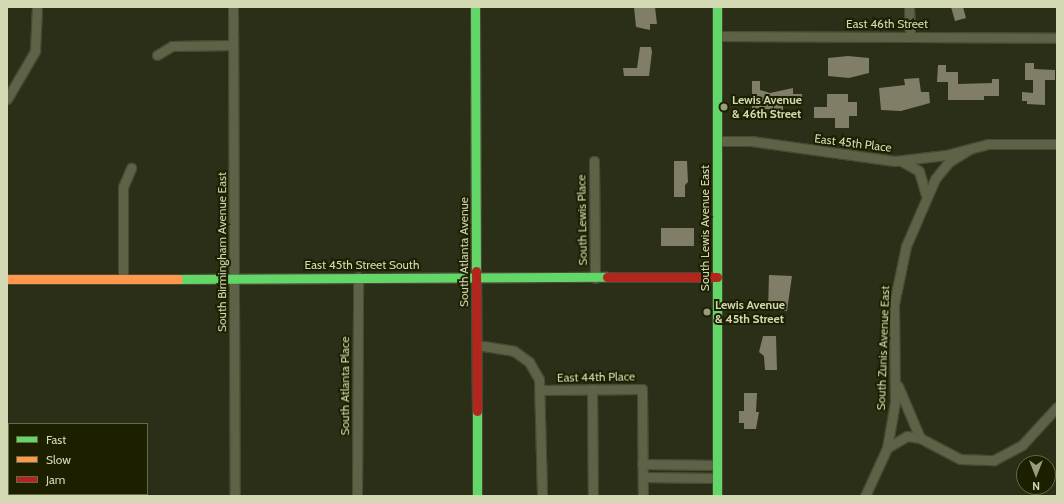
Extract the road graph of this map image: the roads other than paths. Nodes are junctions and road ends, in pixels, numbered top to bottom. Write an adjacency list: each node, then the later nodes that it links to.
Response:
1 (37, 7): 11 (street)
2 (233, 7): 9 (street, South Birmingham Avenue East)
3 (476, 7): 20 (street, South Atlanta Avenue)
4 (717, 7): 6 (street, South Lewis Avenue East)
5 (909, 7): 7 (street)
6 (717, 36): 7 (street, East 46th Street); 12 (street, South Lewis Avenue East)
7 (910, 36): 8 (street, East 46th Street)
8 (1057, 38)
9 (234, 45): 10 (street); 22 (street, South Birmingham Avenue East)
10 (157, 55)
11 (7, 99)
12 (717, 141): 15 (street, East 45th Place); 21 (street, South Lewis Avenue East)
13 (1057, 144): 14 (street, East 45th Place)
14 (970, 149): 15 (street, East 45th Place); 18 (street, South Zunis Avenue East)
15 (898, 160): 18 (street)
16 (594, 161): 23 (street, South Lewis Place)
17 (130, 168): 25 (street)
18 (926, 195): 27 (street, South Zunis Avenue East)
19 (358, 277): 20 (street, East 45th Street South); 22 (street, East 45th Street South); 38 (street, South Atlanta Place)
20 (475, 277): 23 (street, East 45th Street South); 26 (street, South Atlanta Avenue)
21 (717, 277): 23 (street, East 45th Street South); 34 (street, South Lewis Avenue East)
22 (234, 278): 25 (street, East 45th Street South); 37 (street, South Birmingham Avenue East)
23 (595, 278)
24 (7, 279): 25 (street, East 45th Street South)
25 (122, 279)
26 (477, 345): 28 (street, East 44th Place); 39 (street, South Atlanta Avenue)
27 (896, 378): 31 (street); 32 (street, South Zunis Avenue East)
28 (542, 390): 29 (street, East 44th Place); 40 (street)
29 (592, 390): 33 (street, East 44th Place); 41 (street)
30 (1057, 407): 31 (street)
31 (920, 438): 32 (street)
32 (887, 448): 44 (street, South Zunis Avenue East)
33 (642, 464): 34 (street); 35 (street)
34 (717, 465): 36 (street, South Lewis Avenue East)
35 (643, 477): 36 (street); 42 (street)
36 (717, 478): 43 (street, South Lewis Avenue East)
37 (235, 496)
38 (357, 496)
39 (477, 496)
40 (542, 496)
41 (593, 496)
42 (643, 496)
43 (717, 496)
44 (865, 496)

